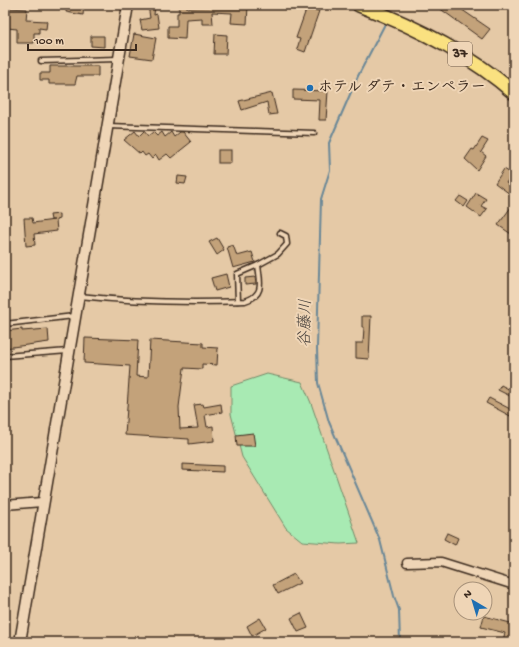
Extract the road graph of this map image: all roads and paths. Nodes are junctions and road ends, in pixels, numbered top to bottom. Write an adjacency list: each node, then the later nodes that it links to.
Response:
1 (128, 5): 3 (street)
2 (359, 5): 5 (highway, 37)
3 (119, 59): 4 (lane); 6 (street)
4 (41, 61)
5 (514, 93)
6 (108, 126): 7 (lane); 10 (street)
7 (314, 133)
8 (280, 233): 9 (lane)
9 (258, 265): 11 (lane); 11 (lane)
10 (78, 296): 11 (lane); 12 (street)
11 (238, 301)
12 (74, 316): 13 (lane); 14 (street)
13 (5, 324)
14 (68, 351): 15 (lane); 16 (street)
15 (5, 356)
16 (42, 502): 17 (street); 20 (street)
17 (5, 505)
18 (407, 562): 19 (street)
19 (514, 586)
20 (20, 642)

